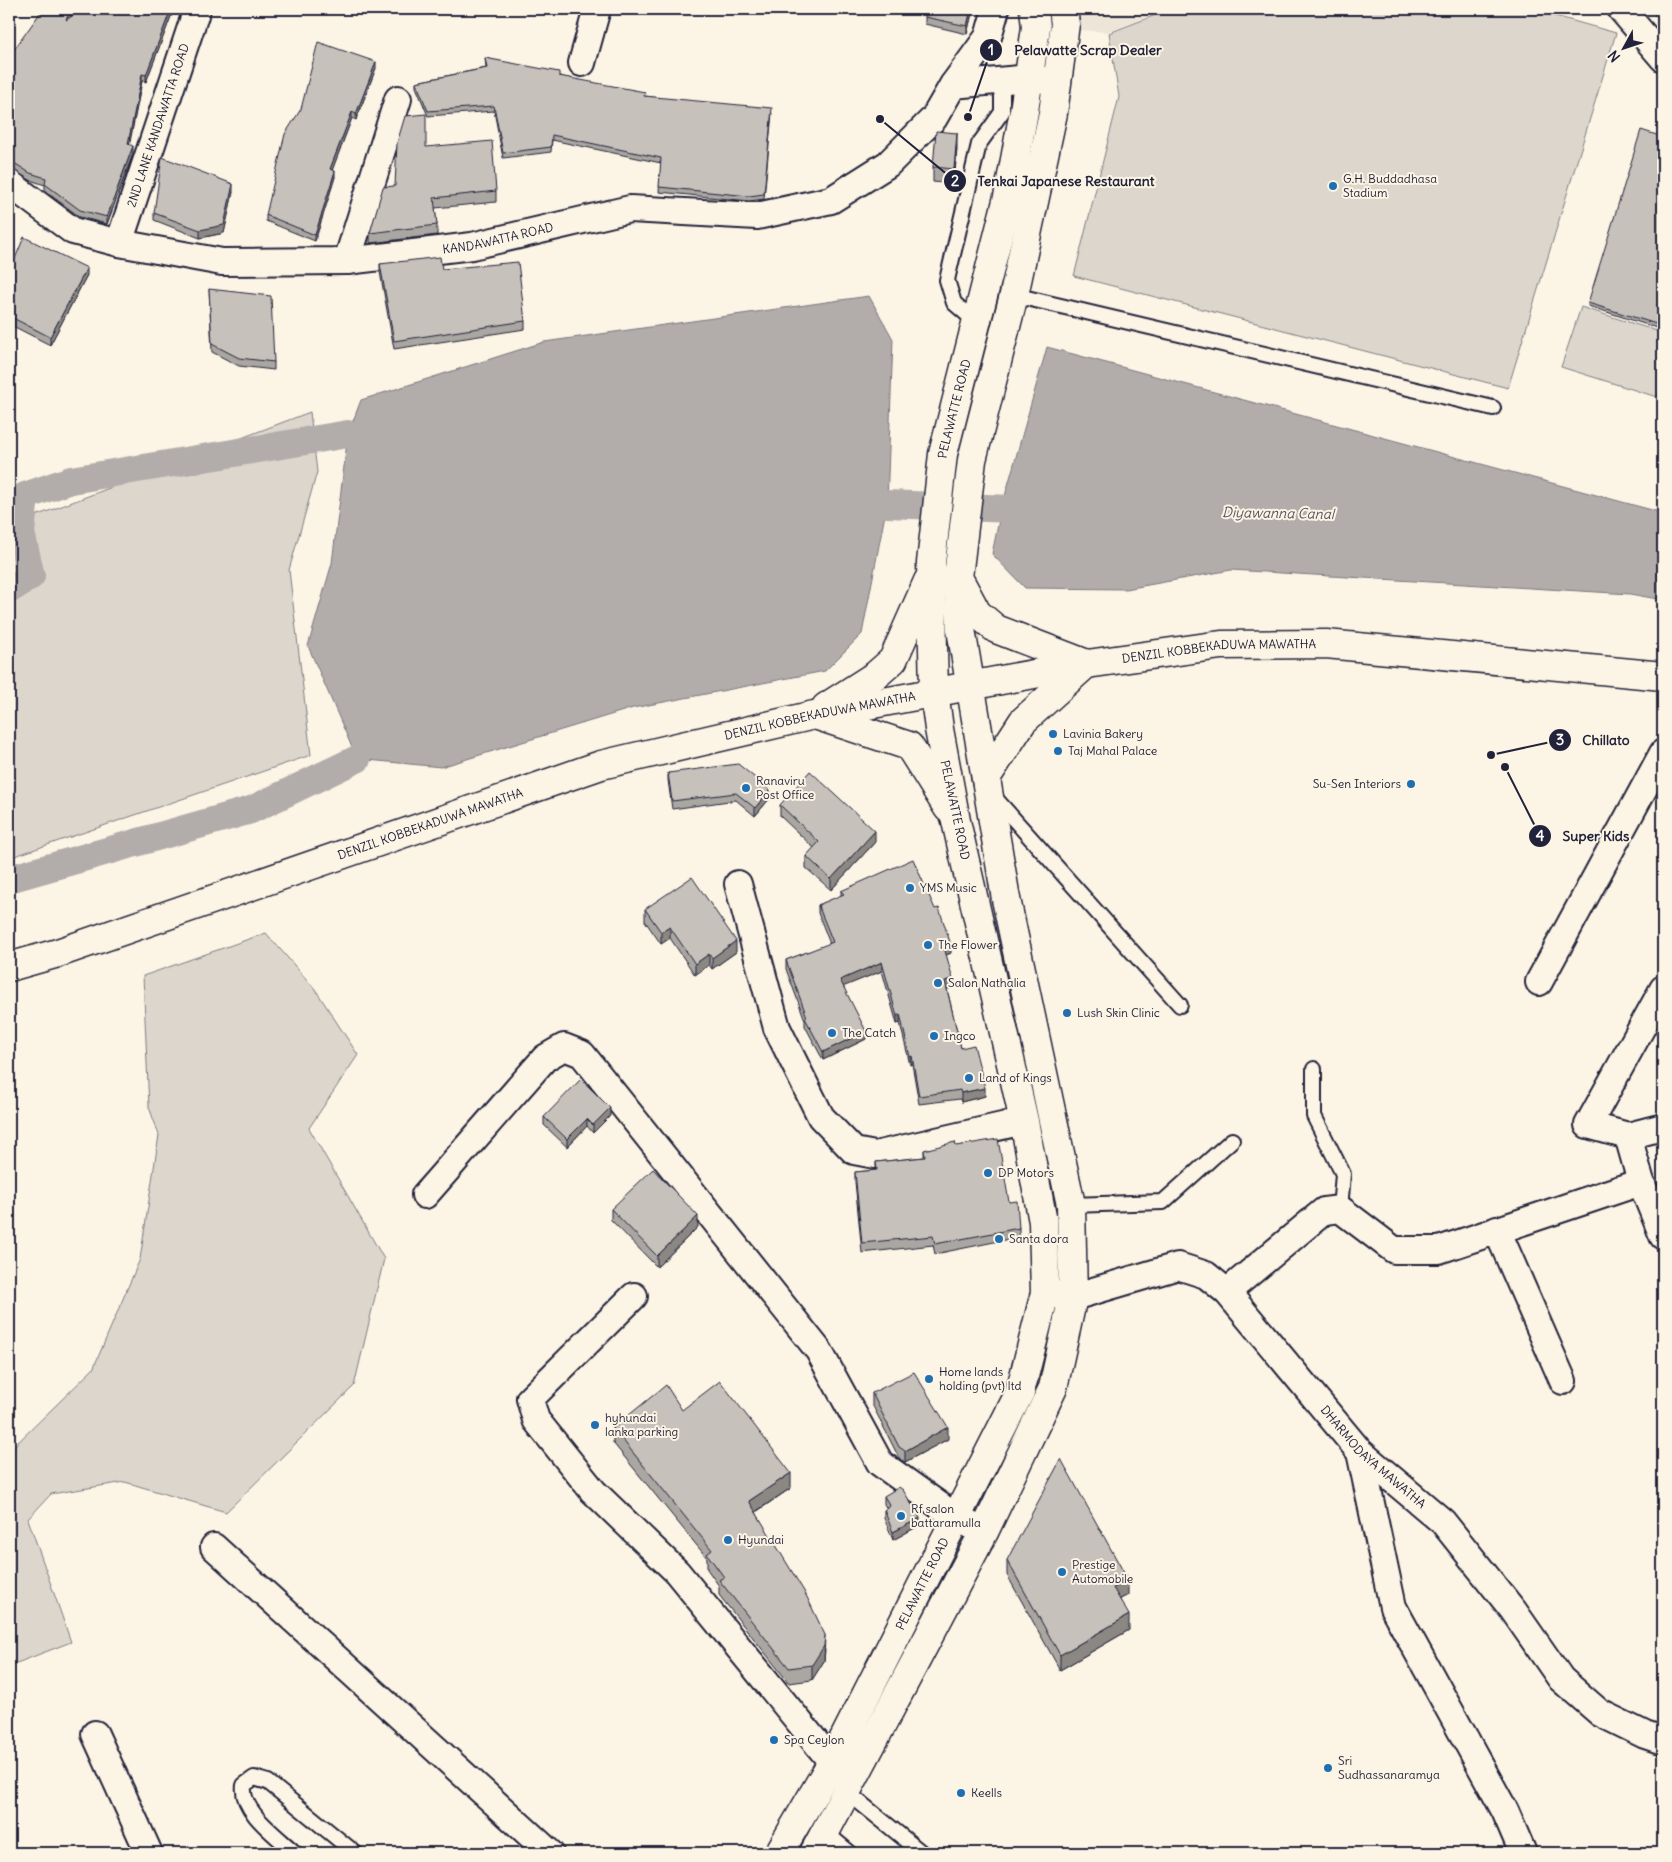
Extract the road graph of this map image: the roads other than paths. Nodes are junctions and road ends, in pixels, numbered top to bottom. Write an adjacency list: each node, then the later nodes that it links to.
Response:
1 (197, 9): 16 (street, 2ND LANE KANDAWATTA ROAD)
2 (597, 9): 8 (street)
3 (996, 9): 12 (street, KANDAWATTA ROAD)
4 (1034, 9): 9 (main road, PELAWATTE ROAD)
5 (1063, 9): 11 (main road, PELAWATTE ROAD)
6 (1621, 9): 7 (street)
7 (1663, 58)
8 (582, 63)
9 (1030, 78): 10 (street); 11 (street); 14 (main road, PELAWATTE ROAD)
10 (1002, 80): 12 (street); 14 (lane)
11 (1057, 82): 14 (main road, PELAWATTE ROAD)
12 (954, 84): 17 (street, KANDAWATTA ROAD)
13 (398, 99): 17 (street)
14 (1031, 112): 18 (main road, PELAWATTE ROAD); 19 (main road, PELAWATTE ROAD); 19 (lane)
15 (9, 183): 16 (street, KANDAWATTA ROAD)
16 (119, 243): 17 (street, KANDAWATTA ROAD)
17 (347, 261)
18 (1014, 295): 20 (lane); 22 (main road, PELAWATTE ROAD)
19 (976, 322): 21 (main road, PELAWATTE ROAD)
20 (1493, 408)
21 (931, 569): 26 (main road, PELAWATTE ROAD); 27 (main road)
22 (959, 572): 23 (main road); 25 (main road, PELAWATTE ROAD)
23 (1087, 664): 24 (main road, DENZIL KOBBEKADUWA MAWATHA); 25 (main road, DENZIL KOBBEKADUWA MAWATHA); 29 (main road)
24 (1663, 676)
25 (970, 686): 26 (main road, DENZIL KOBBEKADUWA MAWATHA); 29 (main road, PELAWATTE ROAD)
26 (934, 692): 27 (main road, DENZIL KOBBEKADUWA MAWATHA); 30 (main road, PELAWATTE ROAD)
27 (814, 715): 30 (main road); 32 (main road, DENZIL KOBBEKADUWA MAWATHA)
28 (1663, 753): 33 (street)
29 (986, 784): 35 (lane); 43 (main road, PELAWATTE ROAD)
30 (956, 821): 37 (main road, PELAWATTE ROAD)
31 (738, 884): 37 (street)
32 (9, 967)
33 (1539, 982)
34 (1663, 989): 39 (street)
35 (1180, 1005)
36 (1314, 1069): 44 (lane)
37 (1024, 1121): 48 (main road, PELAWATTE ROAD)
38 (1663, 1127): 39 (street)
39 (1628, 1136): 41 (street)
40 (1232, 1140): 43 (lane)
41 (1641, 1182): 45 (street); 46 (street)
42 (425, 1194): 53 (street)
43 (1071, 1205): 50 (main road, PELAWATTE ROAD)
44 (1340, 1209): 45 (street); 47 (street)
45 (1497, 1230): 51 (street)
46 (1663, 1236)
47 (1226, 1292): 50 (street, DHARMODAYA MAWATHA); 52 (street, DHARMODAYA MAWATHA)
48 (1044, 1293): 50 (street, DHARMODAYA MAWATHA); 53 (main road, PELAWATTE ROAD)
49 (634, 1296): 58 (street)
50 (1073, 1297): 54 (main road, PELAWATTE ROAD)
51 (1563, 1381)
52 (1360, 1452): 57 (street, DHARMODAYA MAWATHA); 68 (street)
53 (957, 1518): 54 (street); 58 (main road, PELAWATTE ROAD)
54 (984, 1532): 59 (main road, PELAWATTE ROAD)
55 (214, 1547): 64 (street)
56 (95, 1734): 61 (street)
57 (1663, 1741)
58 (832, 1762): 65 (main road, PELAWATTE ROAD)
59 (847, 1792): 60 (main road, PELAWATTE ROAD); 67 (lane)
60 (820, 1843): 66 (lane)
61 (149, 1853)
62 (295, 1853): 63 (lane)
63 (356, 1853)
64 (550, 1853)
65 (779, 1853)
66 (850, 1853)
67 (922, 1853)
68 (1523, 1853)

